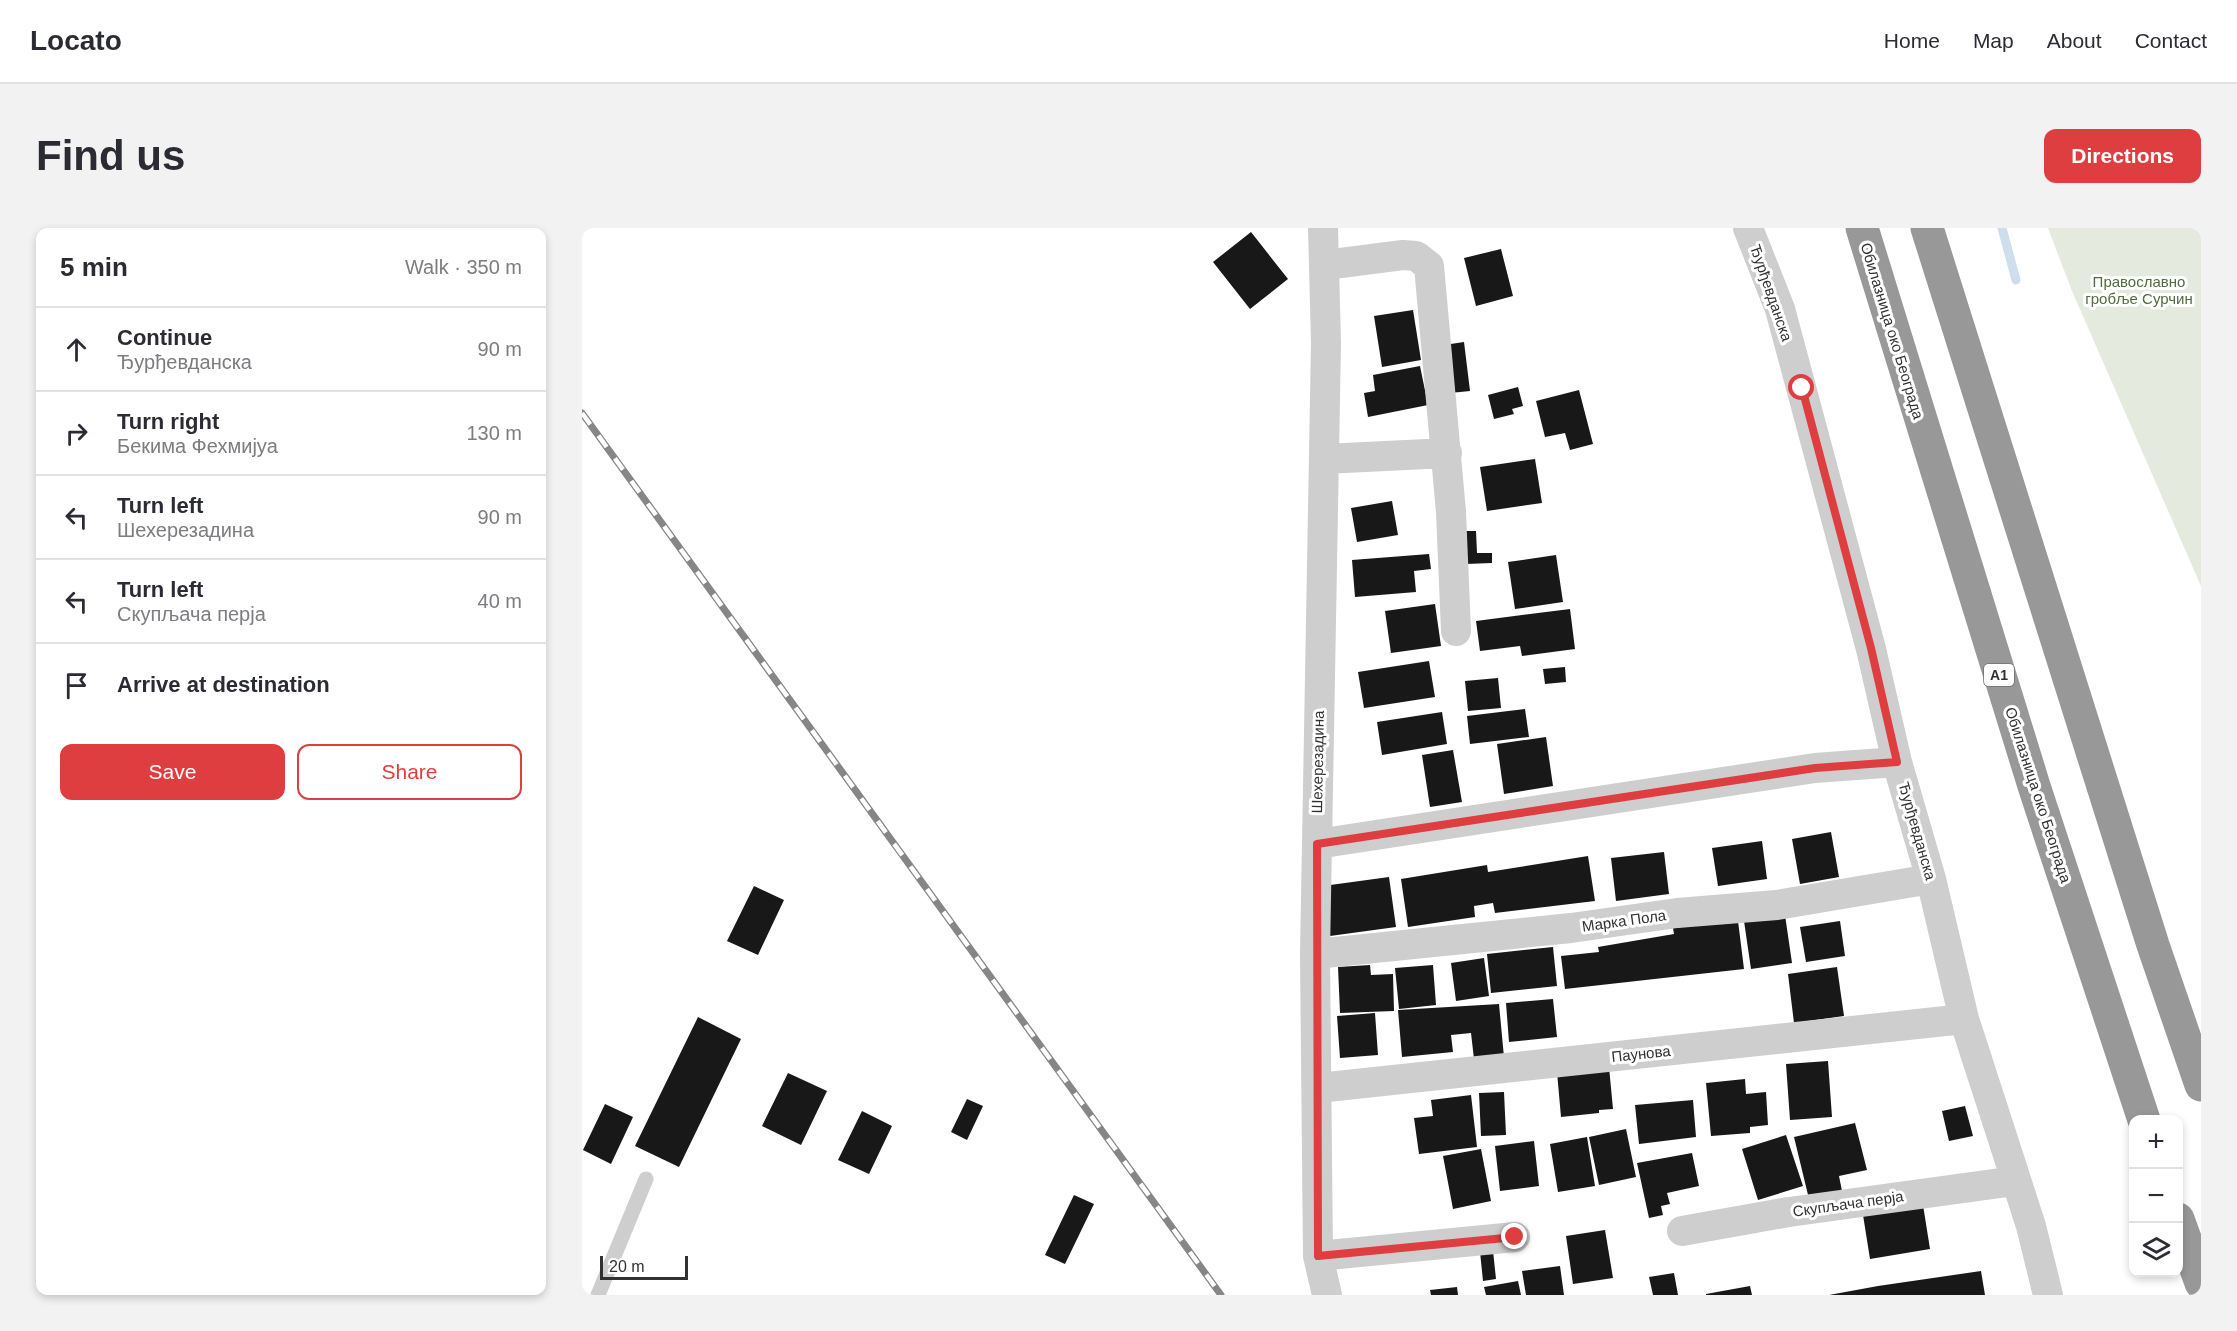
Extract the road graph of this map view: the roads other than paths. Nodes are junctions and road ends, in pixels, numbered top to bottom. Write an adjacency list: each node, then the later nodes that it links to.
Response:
1 (1323, 228): 5 (street, Шехерезадина)
2 (1748, 228): 9 (street, Ђурђевданска)
3 (1862, 228): 16 (highway, Обилазница око Београда / A1)
4 (1927, 228): 14 (highway)
5 (1325, 265): 6 (street); 7 (street, Шехерезадина)
6 (1447, 453): 7 (street); 8 (street)
7 (1324, 459): 10 (street, Шехерезадина)
8 (1456, 631)
9 (1897, 762): 10 (street); 11 (street, Ђурђевданска)
10 (1317, 844): 12 (street, Шехерезадина)
11 (1931, 879): 12 (street, Марка Пола); 13 (street, Ђурђевданска)
12 (1315, 954): 15 (street, Шехерезадина)
13 (1964, 1019): 15 (street, Паунова); 18 (street, Ђурђевданска)
14 (2201, 1085)
15 (1318, 1088): 22 (street, Шехерезадина)
16 (2143, 1115)
17 (646, 1179): 24 (lane)
18 (2015, 1181): 20 (street, Скупљача перја); 26 (street, Ђурђевданска)
19 (2179, 1223): 23 (highway)
20 (1682, 1231)
21 (1515, 1237): 22 (street)
22 (1318, 1256): 25 (street, Шехерезадина)
23 (2201, 1283)
24 (598, 1295)
25 (1328, 1295)
26 (2048, 1295)

